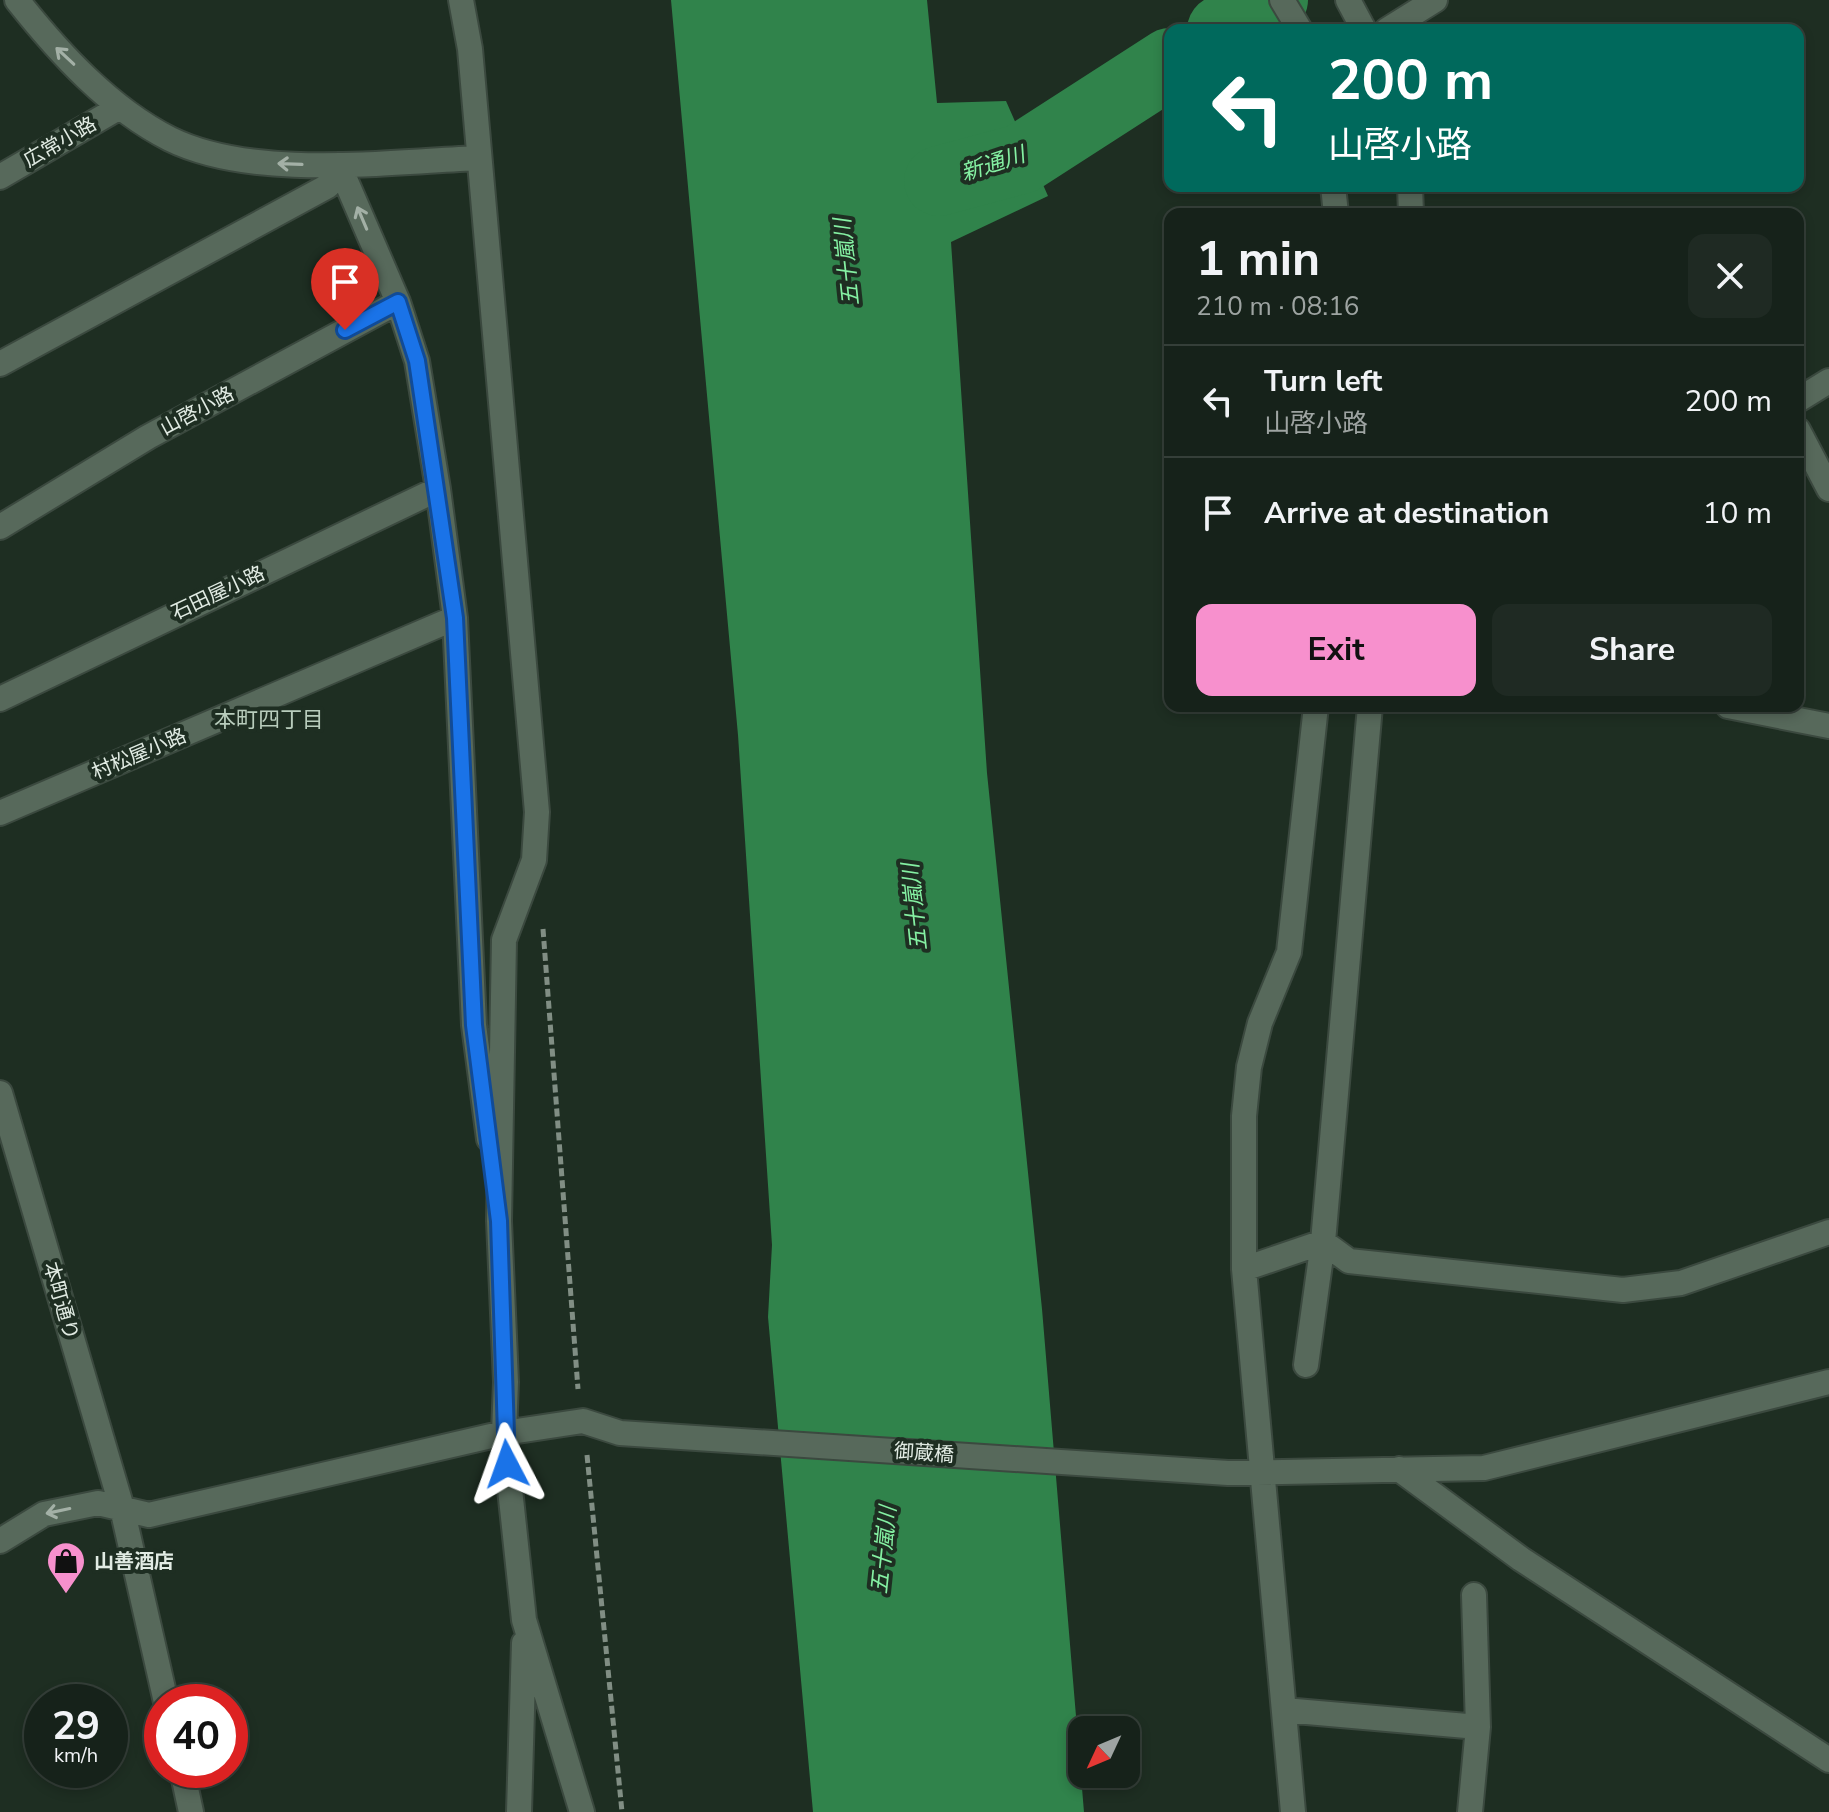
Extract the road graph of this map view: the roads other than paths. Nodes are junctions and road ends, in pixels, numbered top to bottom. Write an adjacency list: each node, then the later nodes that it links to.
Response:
1 (17, 0): 9 (street, one-way to 1)
2 (461, 0): 10 (street)
3 (1282, 0): 6 (street)
4 (1348, 0): 7 (street)
5 (1435, 0): 8 (street)
6 (1296, 24)
7 (1361, 24)
8 (1397, 24)
9 (120, 107): 11 (street, one-way to 9); 12 (street, 広常小路)
10 (479, 158): 11 (street); 29 (street)
11 (339, 165): 13 (street, one-way to 11); 14 (street)
12 (0, 177)
13 (398, 302): 18 (street); 20 (street, 山啓小路)
14 (0, 364)
15 (1829, 381): 16 (street)
16 (1804, 396)
17 (1804, 441): 19 (street)
18 (438, 489): 21 (street); 22 (street, 石田屋小路)
19 (1829, 489)
20 (0, 527)
21 (455, 618): 27 (street, 村松屋小路); 29 (street)
22 (0, 699)
23 (1315, 712): 32 (street)
24 (1369, 712): 31 (street)
25 (1758, 712): 26 (street)
26 (1829, 726)
27 (0, 813)
28 (0, 1093): 38 (street, 本町通り)
29 (499, 1221): 35 (street)
30 (1829, 1232): 31 (street)
31 (1323, 1242): 32 (street); 33 (street)
32 (1244, 1269): 37 (street)
33 (1306, 1365)
34 (1829, 1382): 36 (street, 御蔵橋)
35 (504, 1433): 37 (street, 御蔵橋); 38 (street); 41 (street)
36 (1399, 1469): 37 (street, 御蔵橋); 45 (street)
37 (1264, 1473): 43 (street)
38 (122, 1508): 39 (street, one-way to 39); 42 (street, 本町通り)
39 (0, 1541)
40 (1474, 1595): 44 (street)
41 (524, 1620): 48 (street); 49 (street)
42 (162, 1684)
43 (1284, 1710): 44 (street); 50 (street)
44 (1478, 1727): 51 (street)
45 (1829, 1760)
46 (186, 1788): 47 (street)
47 (191, 1812)
48 (519, 1812)
49 (582, 1812)
50 (1293, 1812)
51 (1470, 1812)

